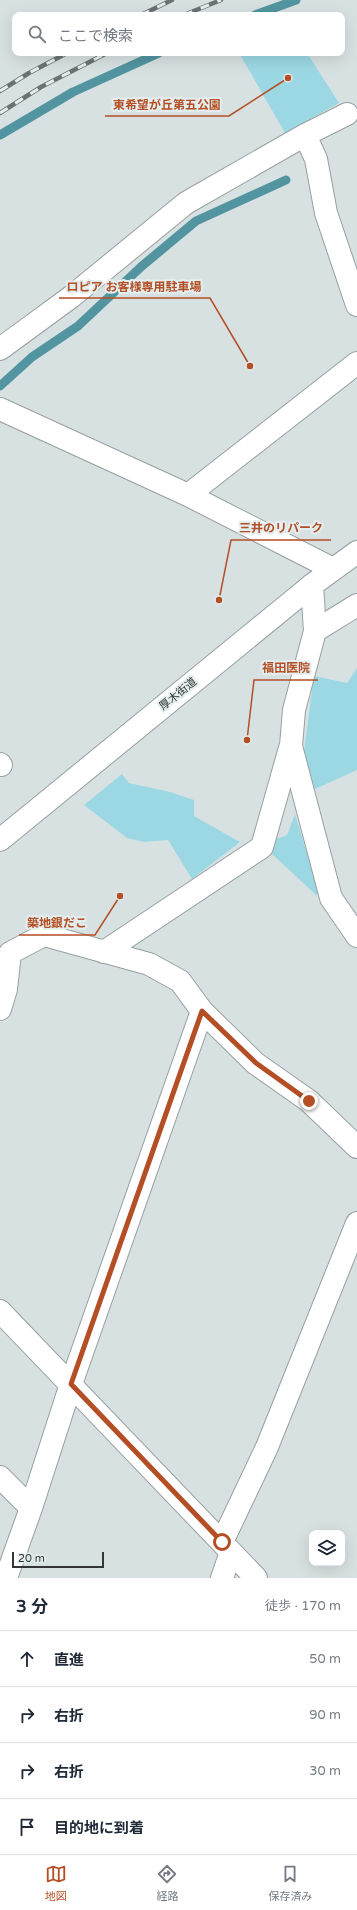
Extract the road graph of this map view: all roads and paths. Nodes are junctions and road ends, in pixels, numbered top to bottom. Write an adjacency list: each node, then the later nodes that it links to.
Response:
1 (347, 114): 2 (street)
2 (305, 135): 3 (street); 4 (street)
3 (357, 305)
4 (0, 349)
5 (357, 363): 7 (street)
6 (0, 409): 7 (street)
7 (188, 495): 9 (street)
8 (357, 552): 9 (street, 厚木街道)
9 (333, 569): 10 (street, 厚木街道)
10 (312, 585): 12 (street); 14 (street, 厚木街道)
11 (357, 605): 12 (street)
12 (314, 631): 13 (street)
13 (291, 746): 15 (street); 16 (street)
14 (2, 835)
15 (357, 936)
16 (104, 952): 17 (street); 19 (street)
17 (5, 957): 18 (street)
18 (0, 1009)
19 (202, 1011): 20 (street); 23 (street)
20 (357, 1147)
21 (357, 1223): 26 (street)
22 (0, 1311): 23 (street)
23 (71, 1384): 25 (street); 26 (street)
24 (0, 1477): 25 (street)
25 (31, 1508): 27 (street)
26 (227, 1547): 28 (street); 29 (street)
27 (6, 1578)
28 (222, 1578)
29 (256, 1578)

